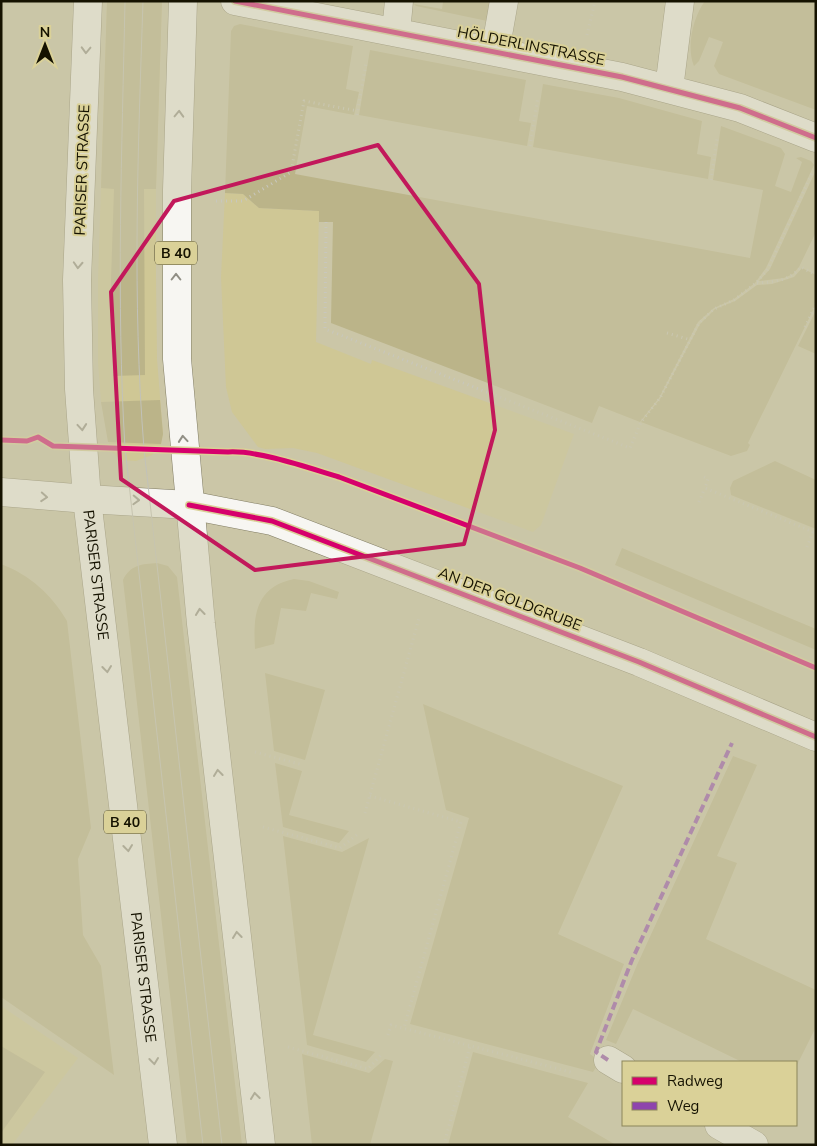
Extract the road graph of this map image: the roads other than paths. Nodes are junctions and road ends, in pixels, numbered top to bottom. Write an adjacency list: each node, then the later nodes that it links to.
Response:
1 (88, 1): 13 (main road, PARISER STRASSE, one-way to 13)
2 (182, 1): 14 (main road, B 40, one-way to 2)
3 (235, 1): 7 (main road, HÖLDERLINSTRASSE)
4 (399, 1): 8 (main road)
5 (504, 1): 9 (main road)
6 (680, 1): 10 (main road)
7 (353, 12): 8 (main road, HÖLDERLINSTRASSE)
8 (396, 32): 9 (main road, HÖLDERLINSTRASSE)
9 (495, 52): 10 (main road, HÖLDERLINSTRASSE)
10 (669, 89): 11 (main road, HÖLDERLINSTRASSE)
11 (816, 138)
12 (1, 492): 13 (main road, AN DER GOLDGRUBE, one-way to 13)
13 (87, 499): 14 (main road, AN DER GOLDGRUBE, one-way to 14); 17 (main road, PARISER STRASSE / B 40, one-way to 17)
14 (189, 505): 15 (main road, AN DER GOLDGRUBE); 18 (main road, B 40, one-way to 14)
15 (816, 737)
16 (721, 1126): 19 (main road)
17 (164, 1145)
18 (261, 1145)
19 (754, 1145)

